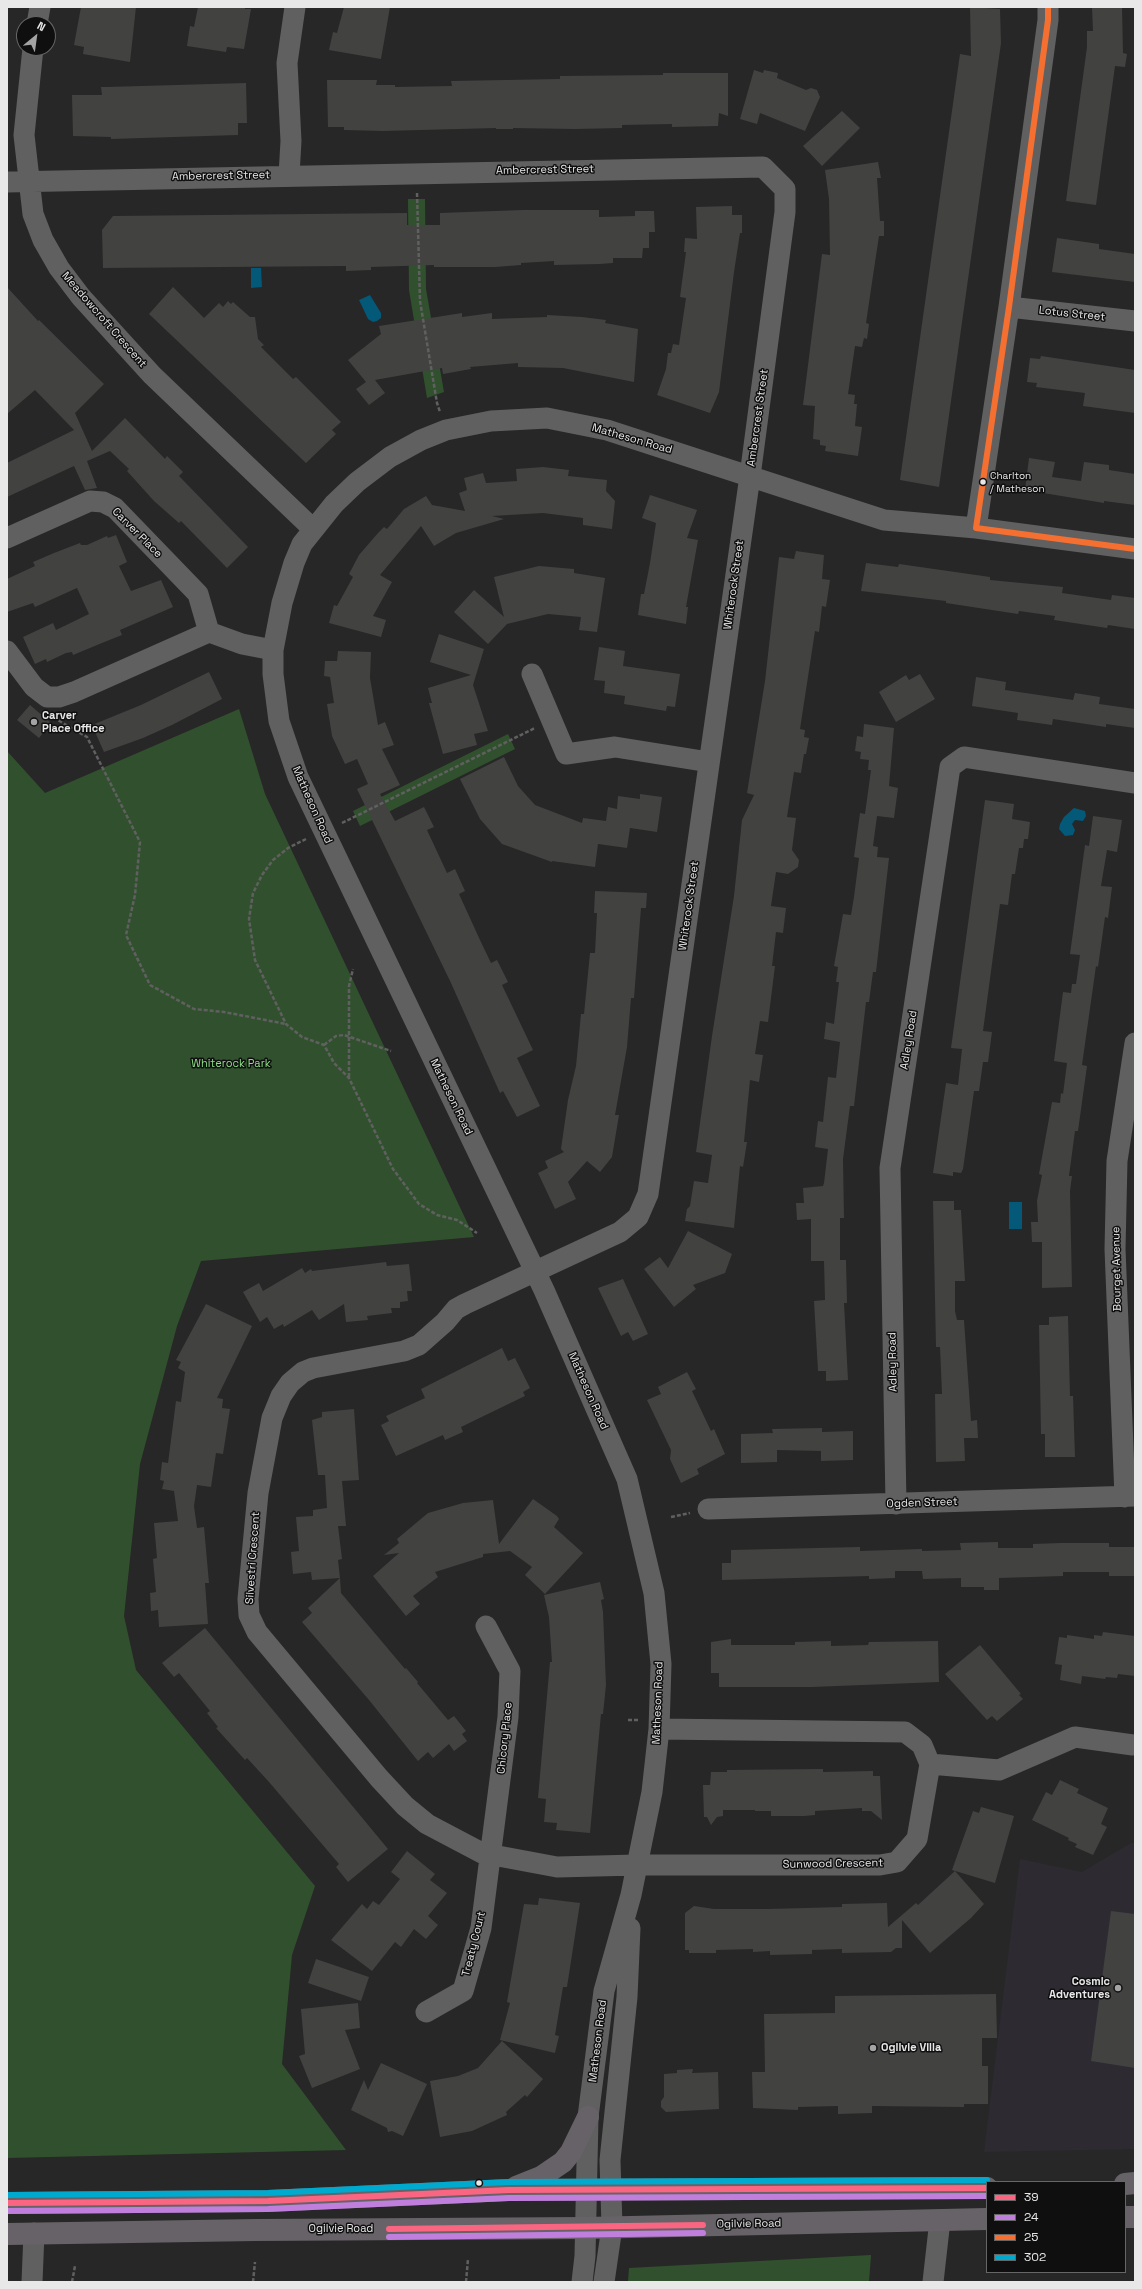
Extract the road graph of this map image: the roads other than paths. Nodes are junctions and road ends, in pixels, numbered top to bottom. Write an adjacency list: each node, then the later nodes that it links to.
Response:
1 (296, 7): 4 (street)
2 (1048, 7): 7 (street)
3 (32, 56): 5 (street, Meadowcroft Crescent)
4 (289, 175): 5 (street, Ambercrest Street); 9 (street, Ambercrest Street)
5 (30, 181): 6 (street, Ambercrest Street); 11 (street, Meadowcroft Crescent)
6 (7, 182)
7 (1009, 307): 8 (street, Lotus Street); 10 (street)
8 (1135, 321)
9 (750, 476): 10 (street, Matheson Road); 11 (street, Matheson Road); 18 (street, Whiterock Street)
10 (976, 528): 13 (street, Matheson Road)
11 (313, 529): 15 (street, Matheson Road)
12 (7, 538): 14 (street, Carver Place)
13 (1135, 550)
14 (209, 632): 15 (street); 16 (street)
15 (273, 650): 21 (street, Matheson Road)
16 (7, 651)
17 (532, 674): 18 (street)
18 (709, 762): 21 (street, Whiterock Street)
19 (1135, 783): 23 (street, Adley Road)
20 (1135, 1043): 22 (street, Bourget Avenue)
21 (535, 1273): 26 (street, Matheson Road); 29 (street, Silvestri Crescent)
22 (1130, 1497): 23 (street, Ogden Street)
23 (896, 1504): 24 (street, Ogden Street)
24 (708, 1508)
25 (486, 1626): 29 (street, Chicory Place)
26 (659, 1729): 28 (street); 30 (street, Matheson Road)
27 (1133, 1745): 28 (street)
28 (930, 1764): 30 (street, Sunwood Crescent)
29 (490, 1855): 30 (street, Silvestri Crescent); 32 (street, Treaty Court)
30 (637, 1865): 31 (street, Matheson Road)
31 (631, 1895): 33 (street, Matheson Road); 36 (street, Matheson Road)
32 (426, 2012)
33 (588, 2117): 35 (main road); 37 (street, Matheson Road)
34 (986, 2188): 36 (main road)
35 (509, 2190): 37 (main road); 38 (main road)
36 (612, 2190): 37 (main road); 41 (street, Matheson Road)
37 (588, 2191): 42 (street, Matheson Road)
38 (7, 2203)
39 (986, 2219): 40 (main road, Ogilvie Road)
40 (940, 2220): 41 (main road, Ogilvie Road); 48 (street)
41 (612, 2227): 42 (main road, Ogilvie Road); 47 (street, Matheson Road)
42 (586, 2228): 43 (main road, Ogilvie Road); 46 (street, Matheson Road)
43 (34, 2233): 44 (main road, Ogilvie Road); 45 (street)
44 (7, 2234)
45 (32, 2282)
46 (582, 2282)
47 (604, 2282)
48 (933, 2282)

